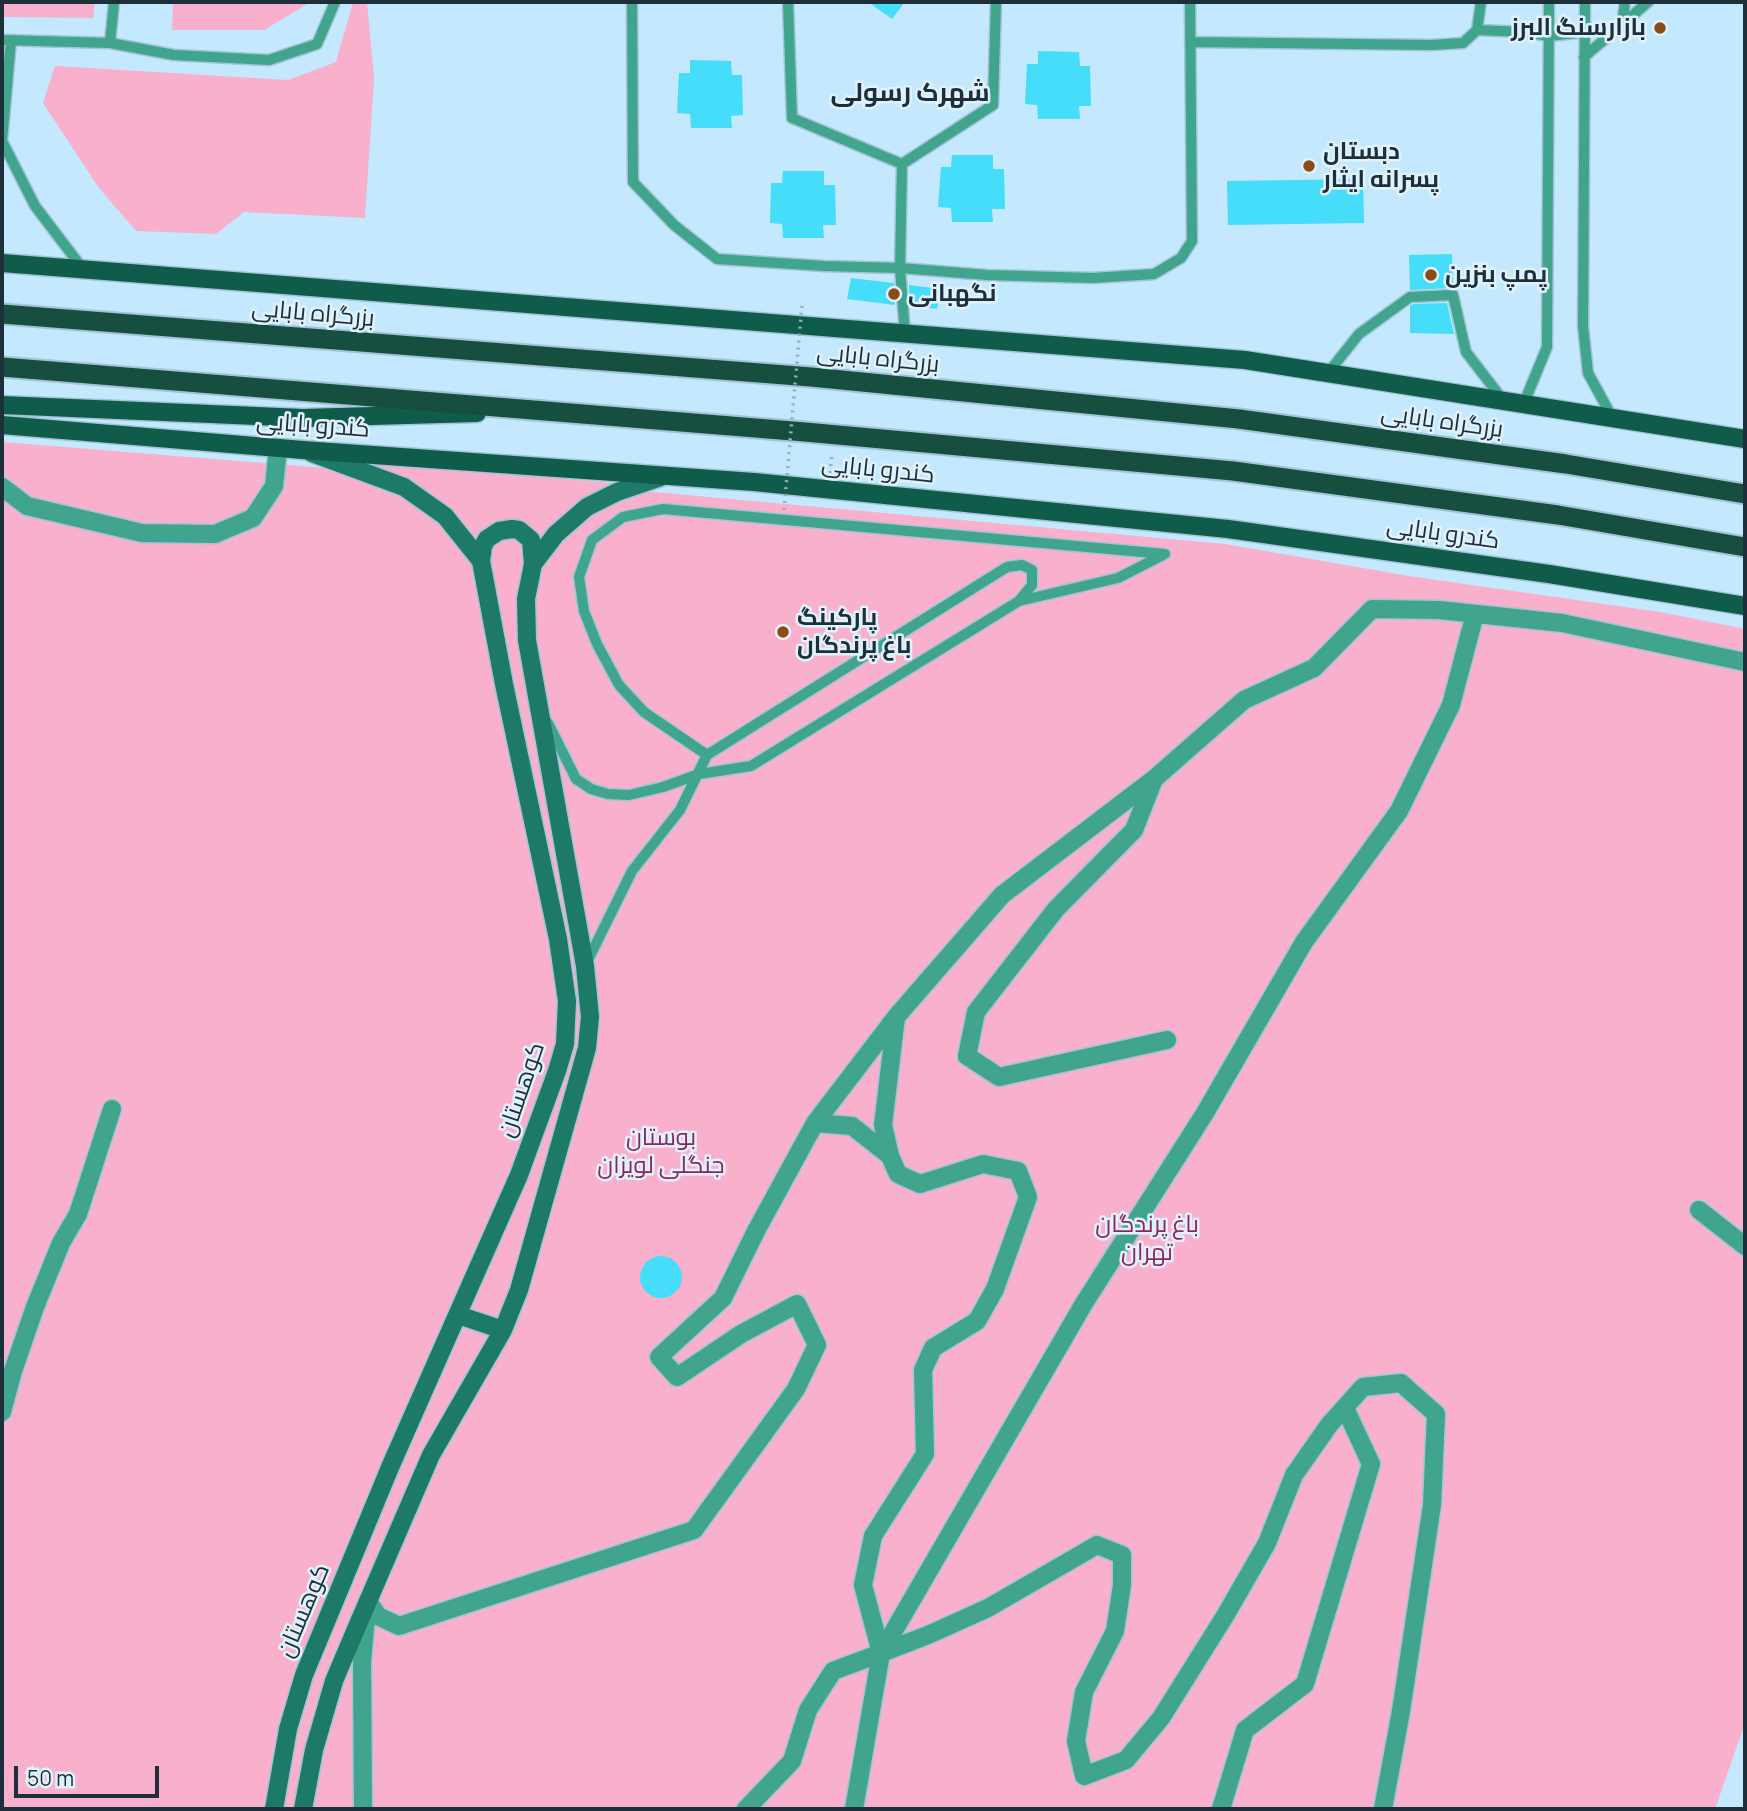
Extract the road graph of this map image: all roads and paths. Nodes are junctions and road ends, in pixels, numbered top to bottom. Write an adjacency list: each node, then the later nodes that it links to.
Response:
1 (114, 2): 18 (lane)
2 (335, 2): 18 (lane)
3 (632, 2): 23 (lane)
4 (788, 2): 21 (lane)
5 (996, 2): 21 (lane)
6 (1190, 2): 17 (lane)
7 (1480, 2): 13 (lane)
8 (1549, 2): 15 (lane)
9 (1585, 2): 14 (lane)
10 (1625, 2): 12 (lane)
11 (1648, 2): 12 (lane)
12 (1622, 25): 19 (lane)
13 (1477, 30): 15 (lane); 17 (lane)
14 (1585, 32): 15 (lane); 19 (lane)
15 (1549, 36): 31 (lane)
16 (6, 40): 18 (lane); 20 (lane)
17 (1191, 42): 23 (lane)
18 (110, 43)
19 (1584, 57): 34 (lane)
20 (2, 141): 24 (lane)
21 (902, 164): 23 (lane)
22 (2, 263): 24 (main road)
23 (900, 268): 27 (lane)
24 (83, 269): 27 (main road)
25 (802, 305): 42 (path, bridge)
26 (2, 314): 41 (highway, بزرگراه بابایی)
27 (905, 334): 29 (main road)
28 (2, 367): 33 (highway)
29 (1328, 373): 30 (main road); 30 (lane)
30 (1503, 400): 31 (main road)
31 (1524, 404): 34 (main road)
32 (2, 405): 33 (main road)
33 (541, 411): 43 (highway)
34 (1612, 417): 36 (main road)
35 (2, 425): 37 (main road, کندرو بابایی)
36 (1744, 438)
37 (278, 448): 38 (main road, کندرو بابایی); 40 (street)
38 (303, 450): 39 (main road, کندرو بابایی); 44 (main road, کوهستان)
39 (662, 477): 45 (main road, کوهستان); 47 (main road, کندرو بابایی)
40 (2, 487)
41 (1745, 495)
42 (785, 510)
43 (1745, 547)
44 (481, 561): 45 (main road); 62 (main road, کوهستان)
45 (533, 564): 50 (main road, کوهستان)
46 (1019, 600): 51 (lane); 51 (lane); 52 (lane)
47 (1745, 606)
48 (1475, 614): 49 (street); 53 (street); 67 (street)
49 (1745, 662)
50 (536, 697): 52 (lane); 54 (main road, کوهستان)
51 (707, 755): 52 (lane)
52 (699, 774): 54 (lane)
53 (1154, 779): 55 (street); 56 (street)
54 (585, 965): 63 (main road, کوهستان)
55 (896, 1017): 58 (street); 59 (street)
56 (1167, 1040)
57 (112, 1109): 65 (street)
58 (815, 1123): 59 (street); 66 (street)
59 (890, 1156): 67 (street)
60 (1699, 1210): 61 (street)
61 (1745, 1246)
62 (458, 1315): 63 (main road); 68 (main road, کوهستان)
63 (503, 1330): 66 (main road, کوهستان)
64 (1345, 1408): 67 (street); 73 (street); 74 (street)
65 (2, 1412)
66 (368, 1601): 69 (main road, کوهستان); 70 (street)
67 (881, 1653): 71 (street); 72 (street)
68 (274, 1809)
69 (303, 1809)
70 (363, 1809)
71 (746, 1809)
72 (854, 1809)
73 (1221, 1809)
74 (1383, 1809)

